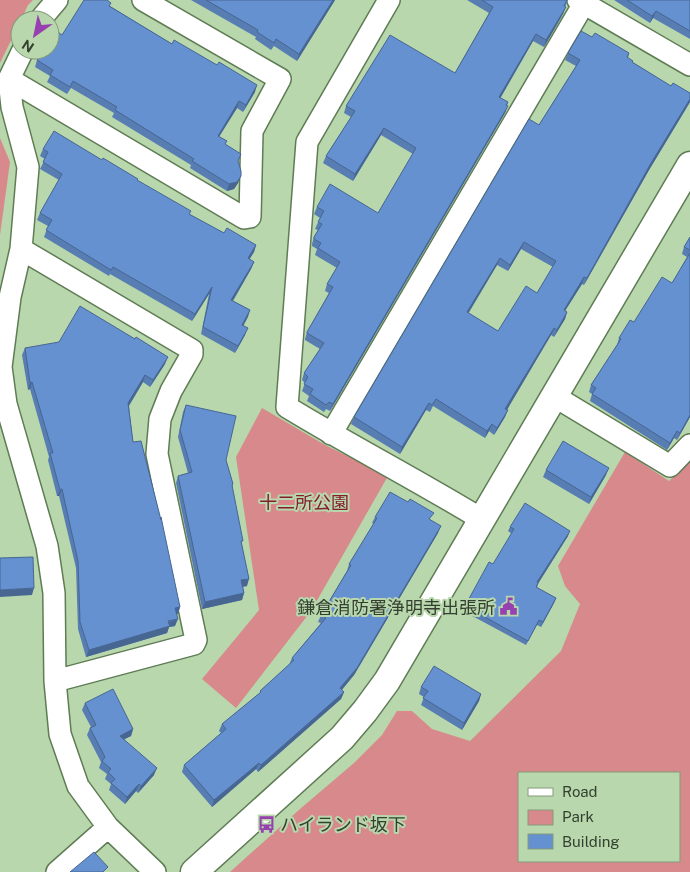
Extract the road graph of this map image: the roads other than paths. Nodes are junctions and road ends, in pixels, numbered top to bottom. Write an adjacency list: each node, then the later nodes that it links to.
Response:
1 (57, 0): 5 (street)
2 (143, 0): 8 (street)
3 (390, 0): 12 (street)
4 (583, 1): 7 (street); 12 (street)
5 (48, 10)
6 (18, 60): 8 (street)
7 (690, 65)
8 (9, 80): 10 (street)
9 (690, 165): 11 (street)
10 (21, 249): 15 (street); 15 (street)
11 (554, 396): 13 (street); 14 (street)
12 (331, 434): 14 (street)
13 (690, 445)
14 (481, 519): 19 (street)
15 (55, 681): 16 (street)
16 (108, 827): 17 (street); 18 (street)
17 (57, 872)
18 (155, 872)
19 (194, 872)

